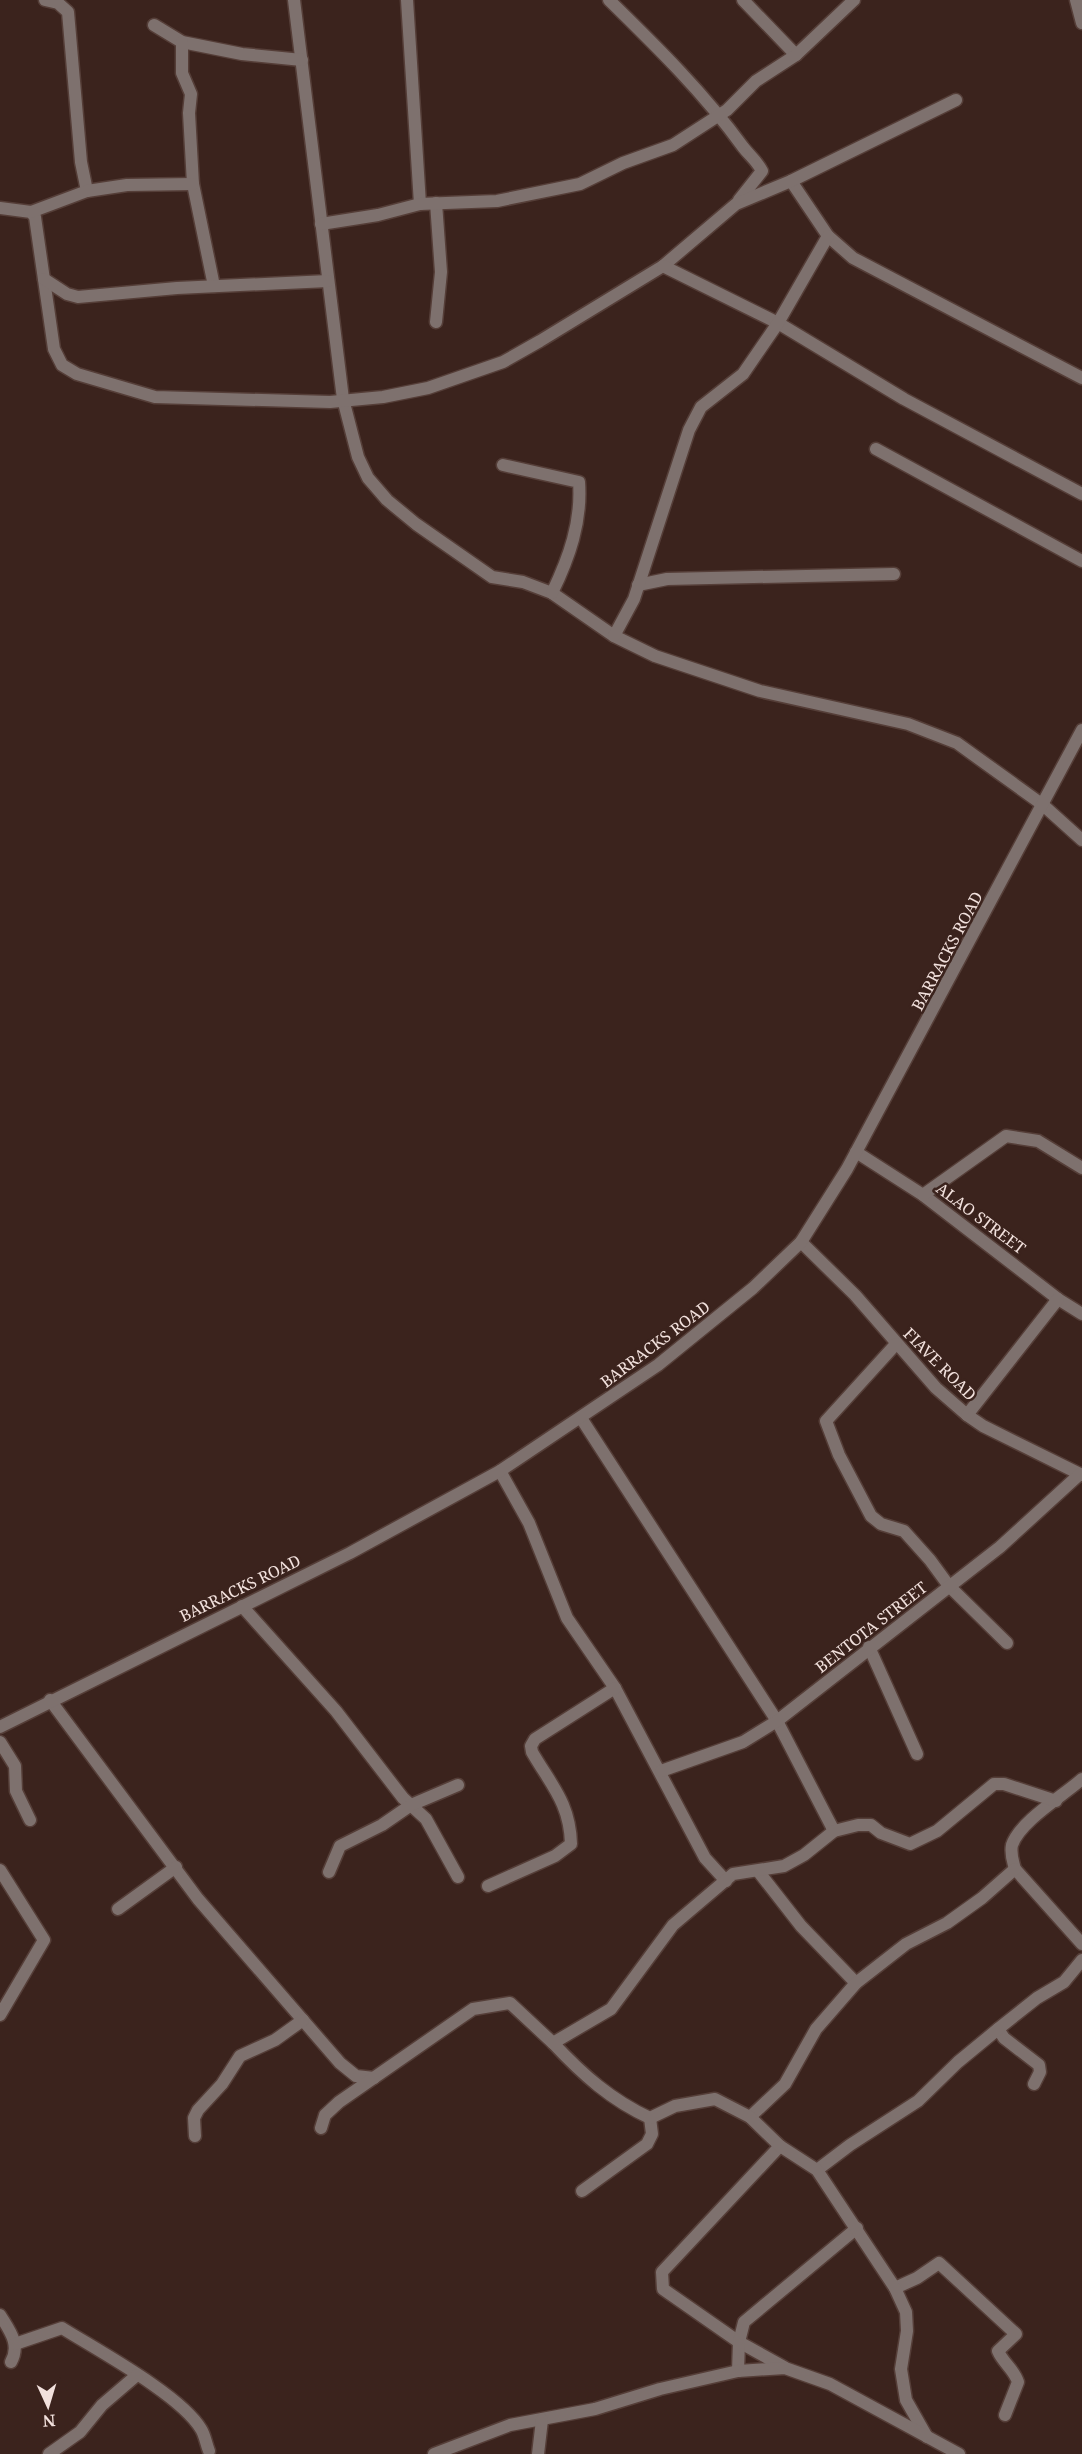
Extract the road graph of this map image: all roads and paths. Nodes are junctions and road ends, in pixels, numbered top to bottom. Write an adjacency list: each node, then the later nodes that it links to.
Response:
1 (45, 0): 17 (street)
2 (294, 0): 12 (street)
3 (407, 0): 19 (street)
4 (609, 0): 14 (street)
5 (743, 0): 11 (street)
6 (854, 0): 11 (street)
7 (1076, 0): 8 (street)
8 (1082, 23)
9 (154, 25): 10 (street)
10 (182, 42): 12 (street); 16 (street)
11 (796, 55): 14 (street)
12 (302, 60): 23 (street)
13 (956, 100): 15 (street)
14 (719, 114): 18 (street); 20 (street)
15 (791, 181): 20 (street); 24 (street)
16 (192, 184): 17 (street); 28 (street)
17 (87, 191): 22 (street)
18 (435, 203): 19 (street); 29 (street)
19 (420, 204): 23 (street)
20 (736, 204): 25 (street)
21 (0, 208): 22 (street)
22 (32, 212): 26 (street)
23 (321, 224): 27 (street)
24 (828, 236): 30 (street); 31 (street)
25 (663, 266): 30 (street); 32 (street)
26 (44, 279): 28 (street); 32 (street)
27 (328, 281): 28 (street); 32 (street)
28 (214, 286)
29 (436, 322)
30 (778, 323): 35 (street); 38 (street)
31 (1082, 378)
32 (343, 399): 39 (street)
33 (876, 449): 36 (street)
34 (503, 465): 39 (street)
35 (1082, 494)
36 (1082, 561)
37 (894, 573): 38 (street)
38 (638, 585): 40 (street)
39 (552, 593): 40 (street)
40 (614, 636): 42 (street)
41 (1082, 730): 42 (street, BARRACKS ROAD)
42 (1043, 805): 43 (street); 44 (street, BARRACKS ROAD)
43 (1082, 840)
44 (856, 1152): 46 (street, ALAO STREET); 47 (street, BARRACKS ROAD)
45 (1082, 1168): 46 (street)
46 (923, 1195): 48 (street, ALAO STREET)
47 (801, 1242): 50 (street, FIAVE ROAD); 52 (street, BARRACKS ROAD)
48 (1058, 1299): 49 (street, ALAO STREET); 51 (street)
49 (1082, 1314)
50 (896, 1344): 51 (street, FIAVE ROAD); 55 (street)
51 (967, 1415): 54 (street, FIAVE ROAD)
52 (581, 1418): 53 (street, BARRACKS ROAD); 61 (street)
53 (500, 1471): 56 (street, BARRACKS ROAD); 59 (street)
54 (1081, 1475): 55 (street, BENTOTA STREET)
55 (949, 1586): 57 (street); 58 (street, BENTOTA STREET)
56 (242, 1606): 60 (street, BARRACKS ROAD); 69 (street)
57 (1007, 1643)
58 (869, 1647): 61 (street, BENTOTA STREET); 64 (street)
59 (615, 1688): 65 (street); 79 (street)
60 (50, 1700): 62 (street, BARRACKS ROAD); 72 (street)
61 (777, 1721): 65 (street, BENTOTA STREET); 71 (street)
62 (0, 1727)
63 (0, 1742): 70 (street)
64 (917, 1754)
65 (661, 1771): 78 (street)
66 (1082, 1779): 68 (street)
67 (458, 1785): 69 (street)
68 (1056, 1801): 71 (street); 73 (street)
69 (411, 1805): 76 (street); 77 (street)
70 (30, 1820)
71 (834, 1831): 75 (street)
72 (176, 1867): 80 (street); 85 (street)
73 (1015, 1869): 81 (street); 83 (street)
74 (0, 1870): 84 (street)
75 (758, 1871): 78 (street); 83 (street)
76 (329, 1872)
77 (458, 1877)
78 (726, 1881): 87 (street)
79 (488, 1886)
80 (118, 1910)
81 (1082, 1944)
82 (1082, 1960): 86 (street)
83 (855, 1983): 90 (street)
84 (0, 2015)
85 (303, 2020): 88 (street); 93 (street)
86 (998, 2029): 89 (street); 95 (street)
87 (553, 2043): 88 (street); 91 (street)
88 (374, 2078): 92 (street)
89 (1034, 2084)
90 (750, 2117): 91 (street); 94 (street)
91 (650, 2118): 96 (street)
92 (321, 2128)
93 (195, 2136)
94 (780, 2146): 95 (street); 100 (street)
95 (817, 2170): 97 (street)
96 (582, 2191)
97 (856, 2228): 98 (street); 100 (street)
98 (895, 2288): 106 (street); 108 (street)
99 (0, 2315): 101 (street)
100 (739, 2342): 103 (street); 104 (street)
101 (15, 2344): 102 (street); 105 (street)
102 (11, 2362)
103 (785, 2368): 104 (street); 108 (street)
104 (738, 2371): 107 (street)
105 (137, 2375): 109 (street); 110 (street)
106 (1005, 2415)
107 (542, 2420): 111 (street); 112 (street)
108 (927, 2437): 113 (street)
109 (208, 2453)
110 (49, 2454)
111 (434, 2454)
112 (538, 2454)
113 (959, 2454)

